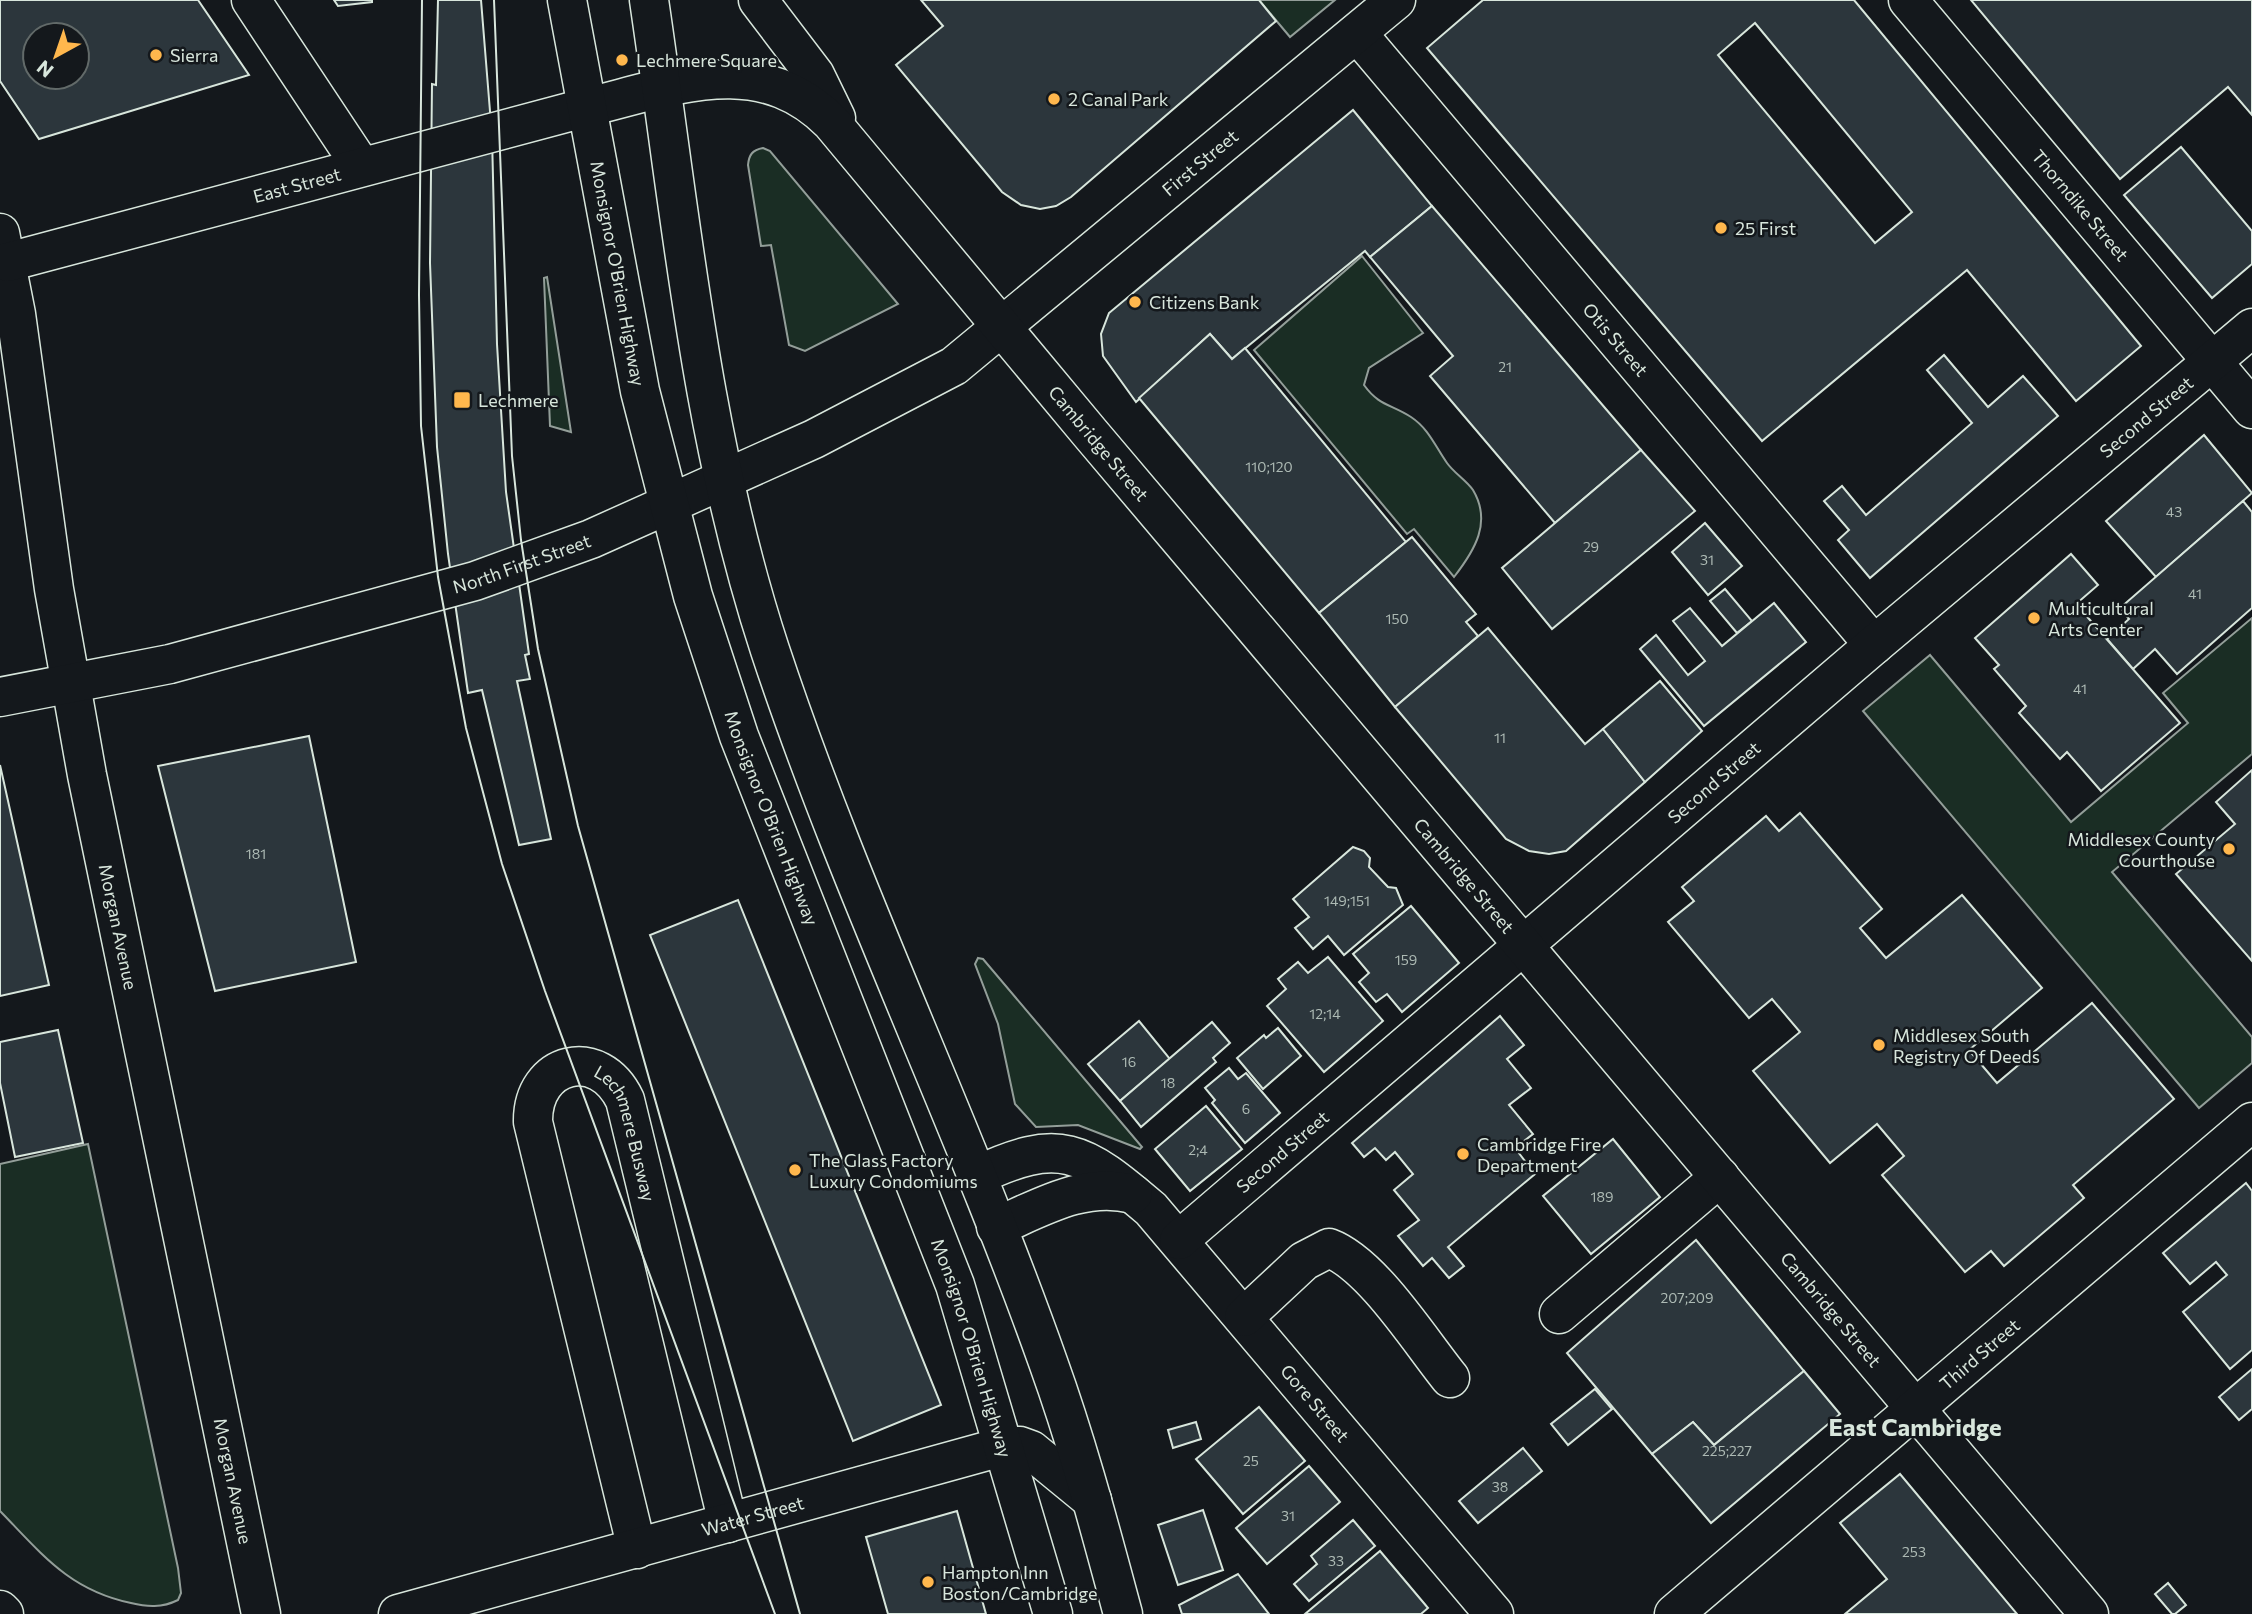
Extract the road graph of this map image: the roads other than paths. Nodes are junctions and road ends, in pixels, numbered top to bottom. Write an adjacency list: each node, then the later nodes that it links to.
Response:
1 (251, 0): 11 (main road)
2 (567, 0): 9 (main road, Monsignor O'Brien Highway)
3 (649, 0): 8 (main road)
4 (758, 0): 10 (main road, Cambridge Street)
5 (1396, 0): 7 (main road, First Street)
6 (1908, 0): 15 (main road, Thorndike Street)
7 (1357, 33): 13 (main road, First Street); 19 (main road, Otis Street)
8 (661, 89): 9 (main road, Cambridge Street); 10 (main road, Cambridge Street); 17 (main road)
9 (587, 107): 11 (main road, East Street); 18 (main road, Monsignor O'Brien Highway)
10 (844, 135): 13 (main road, Cambridge Street)
11 (361, 166): 12 (main road, East Street)
12 (4, 247): 20 (main road, Morgan Avenue)
13 (1003, 327): 17 (main road, North First Street); 22 (main road, Cambridge Street)
14 (2252, 328): 15 (main road, Second Street)
15 (2211, 362): 16 (main road, Thorndike Street); 19 (main road, Second Street)
16 (2252, 409)
17 (726, 479): 18 (main road, North First Street); 24 (main road)
18 (667, 505): 20 (main road, North First Street); 33 (main road, Monsignor O'Brien Highway)
19 (1874, 645): 22 (main road, Second Street)
20 (71, 684): 21 (main road, North First Street); 39 (main road, Morgan Avenue)
21 (0, 696)
22 (1524, 944): 25 (main road, Cambridge Street); 28 (main road, Second Street)
23 (2252, 1122): 32 (main road, Third Street)
24 (976, 1176): 26 (main road, Gore Street); 27 (main road)
25 (1720, 1177): 29 (main road); 32 (main road, Cambridge Street)
26 (1133, 1194): 27 (main road); 28 (main road, Gore Street)
27 (996, 1227): 34 (main road)
28 (1179, 1240): 30 (main road, Gore Street)
29 (1559, 1314)
30 (1244, 1317): 31 (main road); 43 (main road, Gore Street)
31 (1450, 1378)
32 (1916, 1410): 44 (main road, Third Street); 45 (main road, Cambridge Street)
33 (1005, 1446): 34 (main road); 35 (main road, Water Street); 41 (main road, Monsignor O'Brien Highway)
34 (1092, 1500): 42 (main road)
35 (728, 1523): 36 (main road, Water Street); 36 (main road, Lechmere Busway)
36 (637, 1549): 40 (main road, Water Street)
37 (0, 1610): 38 (main road)
38 (4, 1614)
39 (261, 1614)
40 (398, 1614)
41 (1053, 1614)
42 (1123, 1614)
43 (1494, 1614)
44 (1674, 1614)
45 (2089, 1614)

